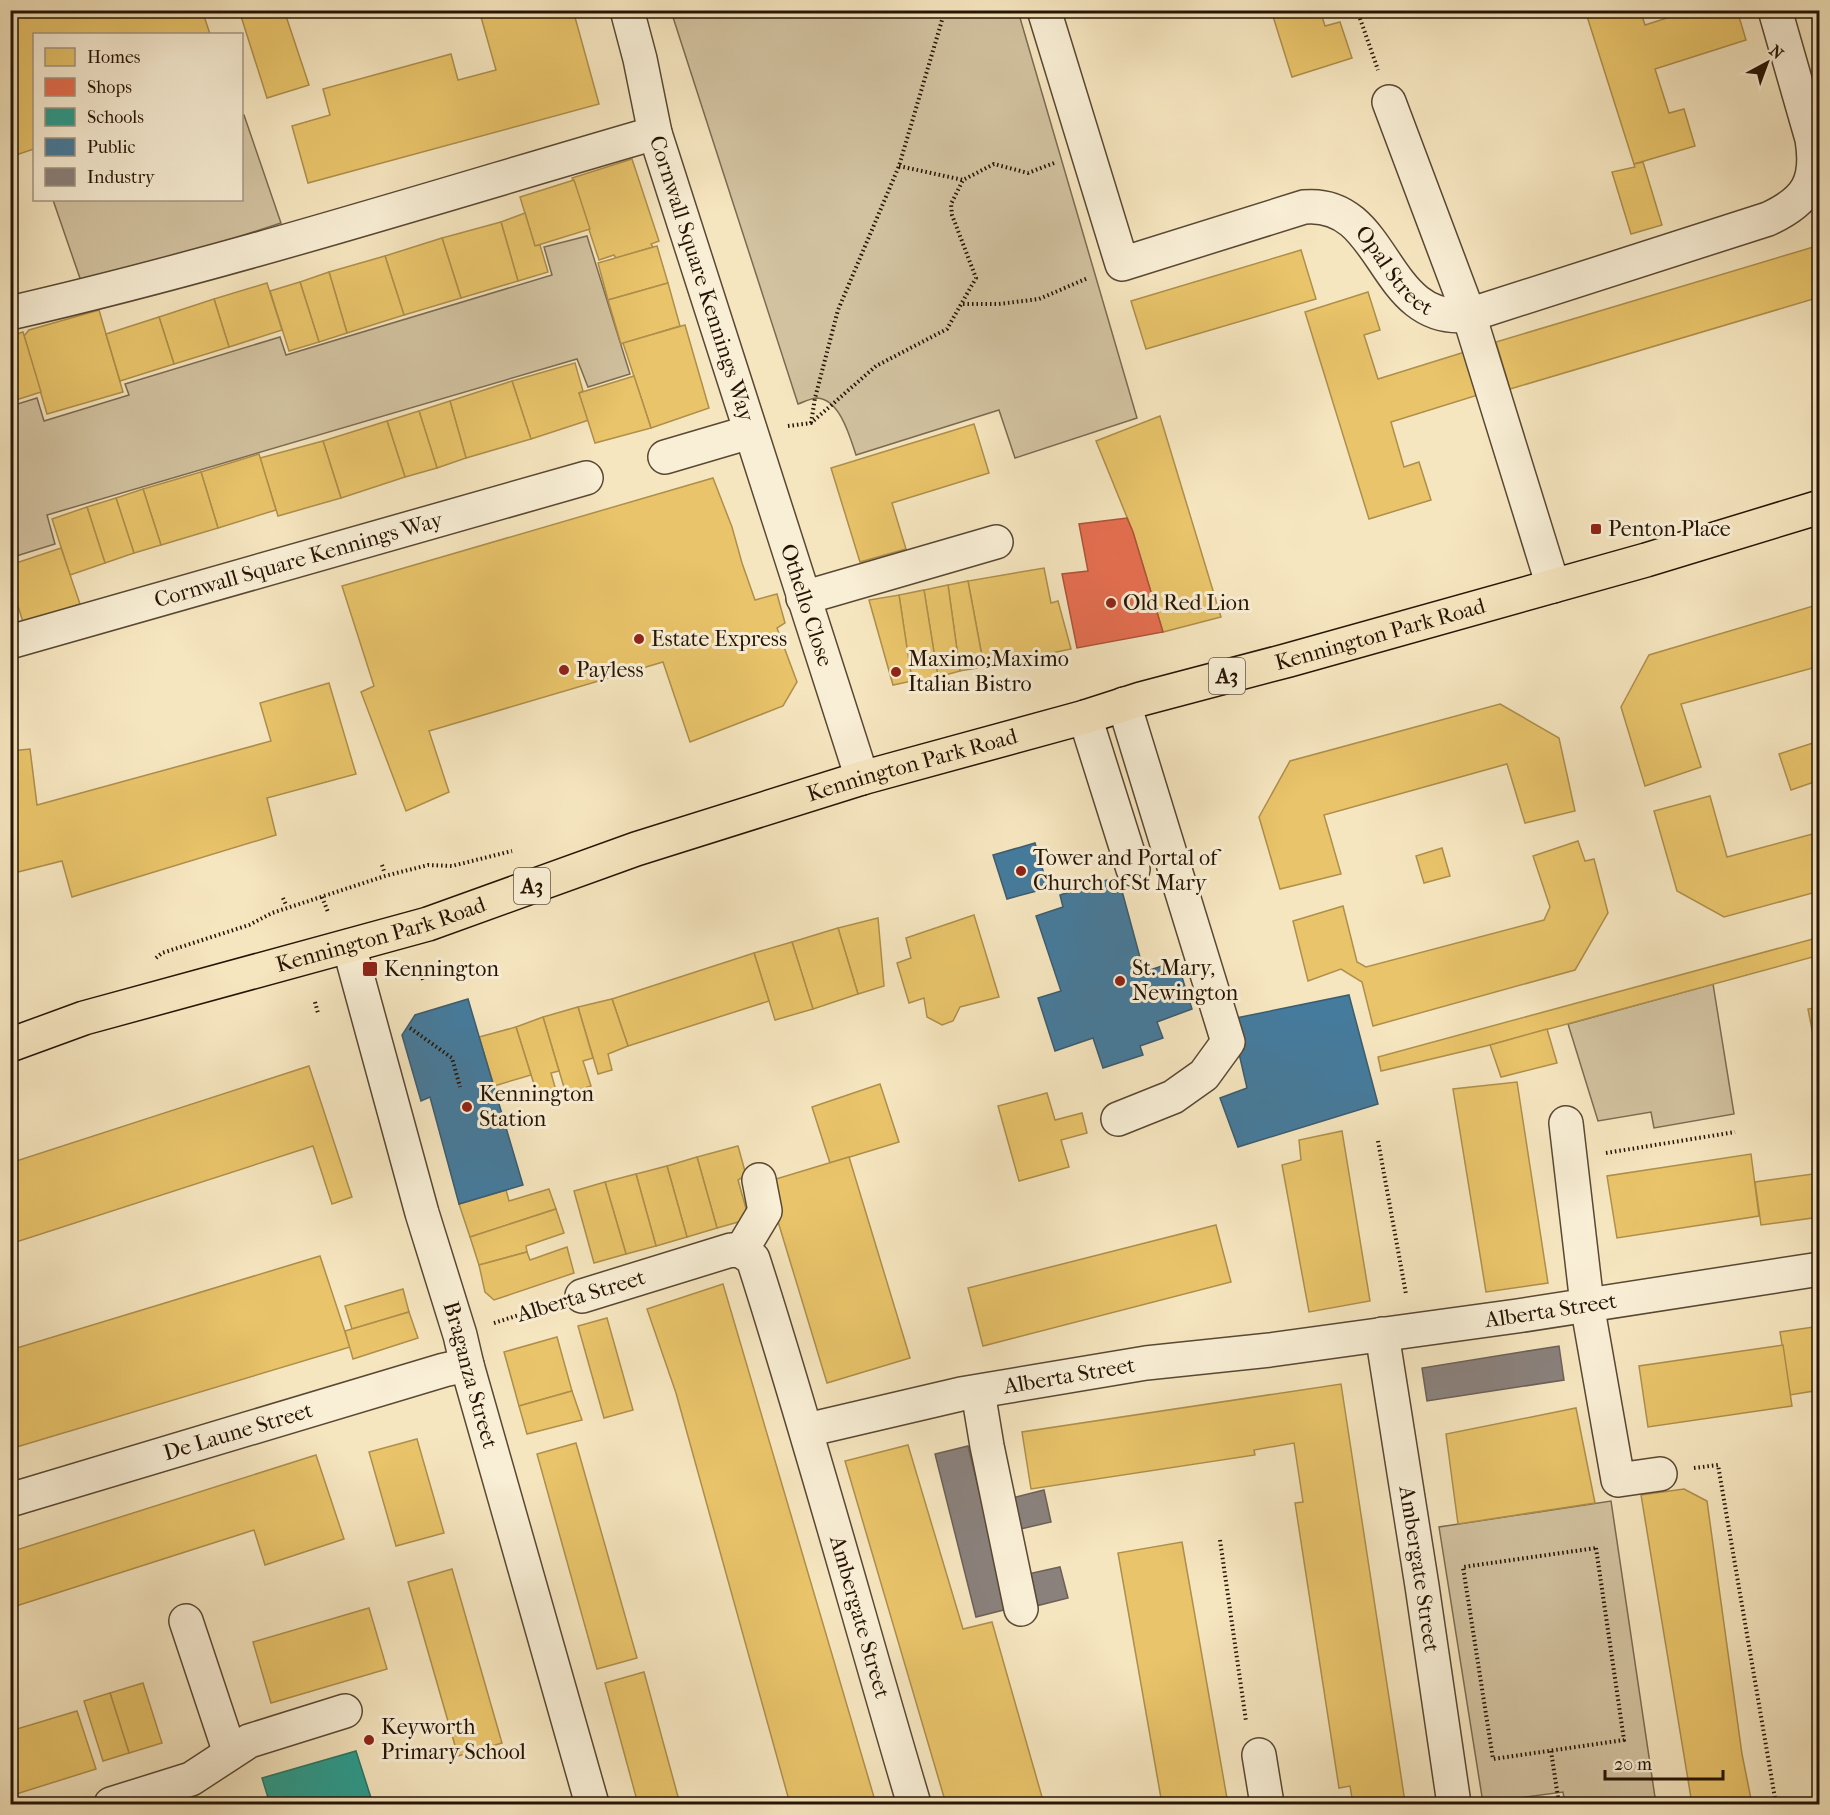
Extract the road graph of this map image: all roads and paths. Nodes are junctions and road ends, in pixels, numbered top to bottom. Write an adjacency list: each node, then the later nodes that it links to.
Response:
1 (627, 10): 7 (street)
2 (945, 10): 9 (path)
3 (1044, 10): 8 (street)
4 (1357, 10): 6 (path)
5 (1775, 10): 14 (street, Opal Street)
6 (1389, 102): 14 (street)
7 (655, 133): 13 (street, Cornwall Square Kennings Way); 15 (street, Cornwall Square Kennings Way)
8 (1089, 150): 10 (path); 11 (street)
9 (899, 166): 10 (path); 12 (path)
10 (963, 180): 12 (path)
11 (1122, 264): 12 (path); 14 (street, Opal Street)
12 (962, 304)
13 (10, 313)
14 (1468, 315): 20 (street)
15 (750, 432): 16 (street, Cornwall Square Kennings Way); 21 (street, Othello Close)
16 (665, 457)
17 (586, 478): 22 (street, Cornwall Square Kennings Way)
18 (1820, 507): 20 (highway, Kennington Park Road / A3)
19 (996, 542): 21 (street)
20 (1553, 586): 23 (highway, Kennington Park Road / A3)
21 (803, 598): 25 (street, Othello Close)
22 (10, 642)
23 (1124, 704): 24 (highway, Kennington Park Road / A3); 41 (street)
24 (1085, 717): 25 (highway, Kennington Park Road / A3); 28 (street)
25 (862, 778): 32 (highway, Kennington Park Road / A3)
26 (520, 849): 33 (path)
27 (382, 865): 29 (path)
28 (1133, 868)
29 (384, 872)
30 (283, 898): 31 (path)
31 (286, 904)
32 (349, 946): 37 (street, Braganza Street); 39 (highway, Kennington Park Road / A3)
33 (153, 961)
34 (419, 970): 35 (path)
35 (424, 982)
36 (315, 1002): 38 (path)
37 (364, 1004): 40 (path); 52 (street, Braganza Street)
38 (318, 1013)
39 (10, 1044)
40 (460, 1087)
41 (1118, 1119)
42 (1566, 1123): 45 (street)
43 (1735, 1132): 45 (path)
44 (1378, 1141): 51 (path)
45 (1569, 1159): 50 (street)
46 (759, 1180): 47 (street)
47 (741, 1251): 49 (street, Alberta Street); 54 (street)
48 (1820, 1269): 50 (street, Alberta Street)
49 (582, 1296): 52 (path, Alberta Street)
50 (1587, 1304): 51 (street, Alberta Street); 55 (street)
51 (1396, 1332): 53 (street, Alberta Street); 68 (street, Ambergate Street)
52 (463, 1350): 56 (street, De Laune Street); 65 (street, Braganza Street)
53 (978, 1392): 54 (street, Alberta Street); 58 (street)
54 (807, 1430): 66 (street, Ambergate Street)
55 (1660, 1474): 70 (path)
56 (10, 1500)
57 (1220, 1540): 63 (path)
58 (1021, 1609)
59 (186, 1621): 62 (street)
60 (345, 1710): 62 (street)
61 (1551, 1751): 61 (path); 69 (path)
62 (230, 1753): 64 (street)
63 (1259, 1755): 67 (street)
64 (111, 1804)
65 (592, 1804)
66 (914, 1804)
67 (1267, 1804)
68 (1454, 1804)
69 (1558, 1804)
70 (1776, 1804)

